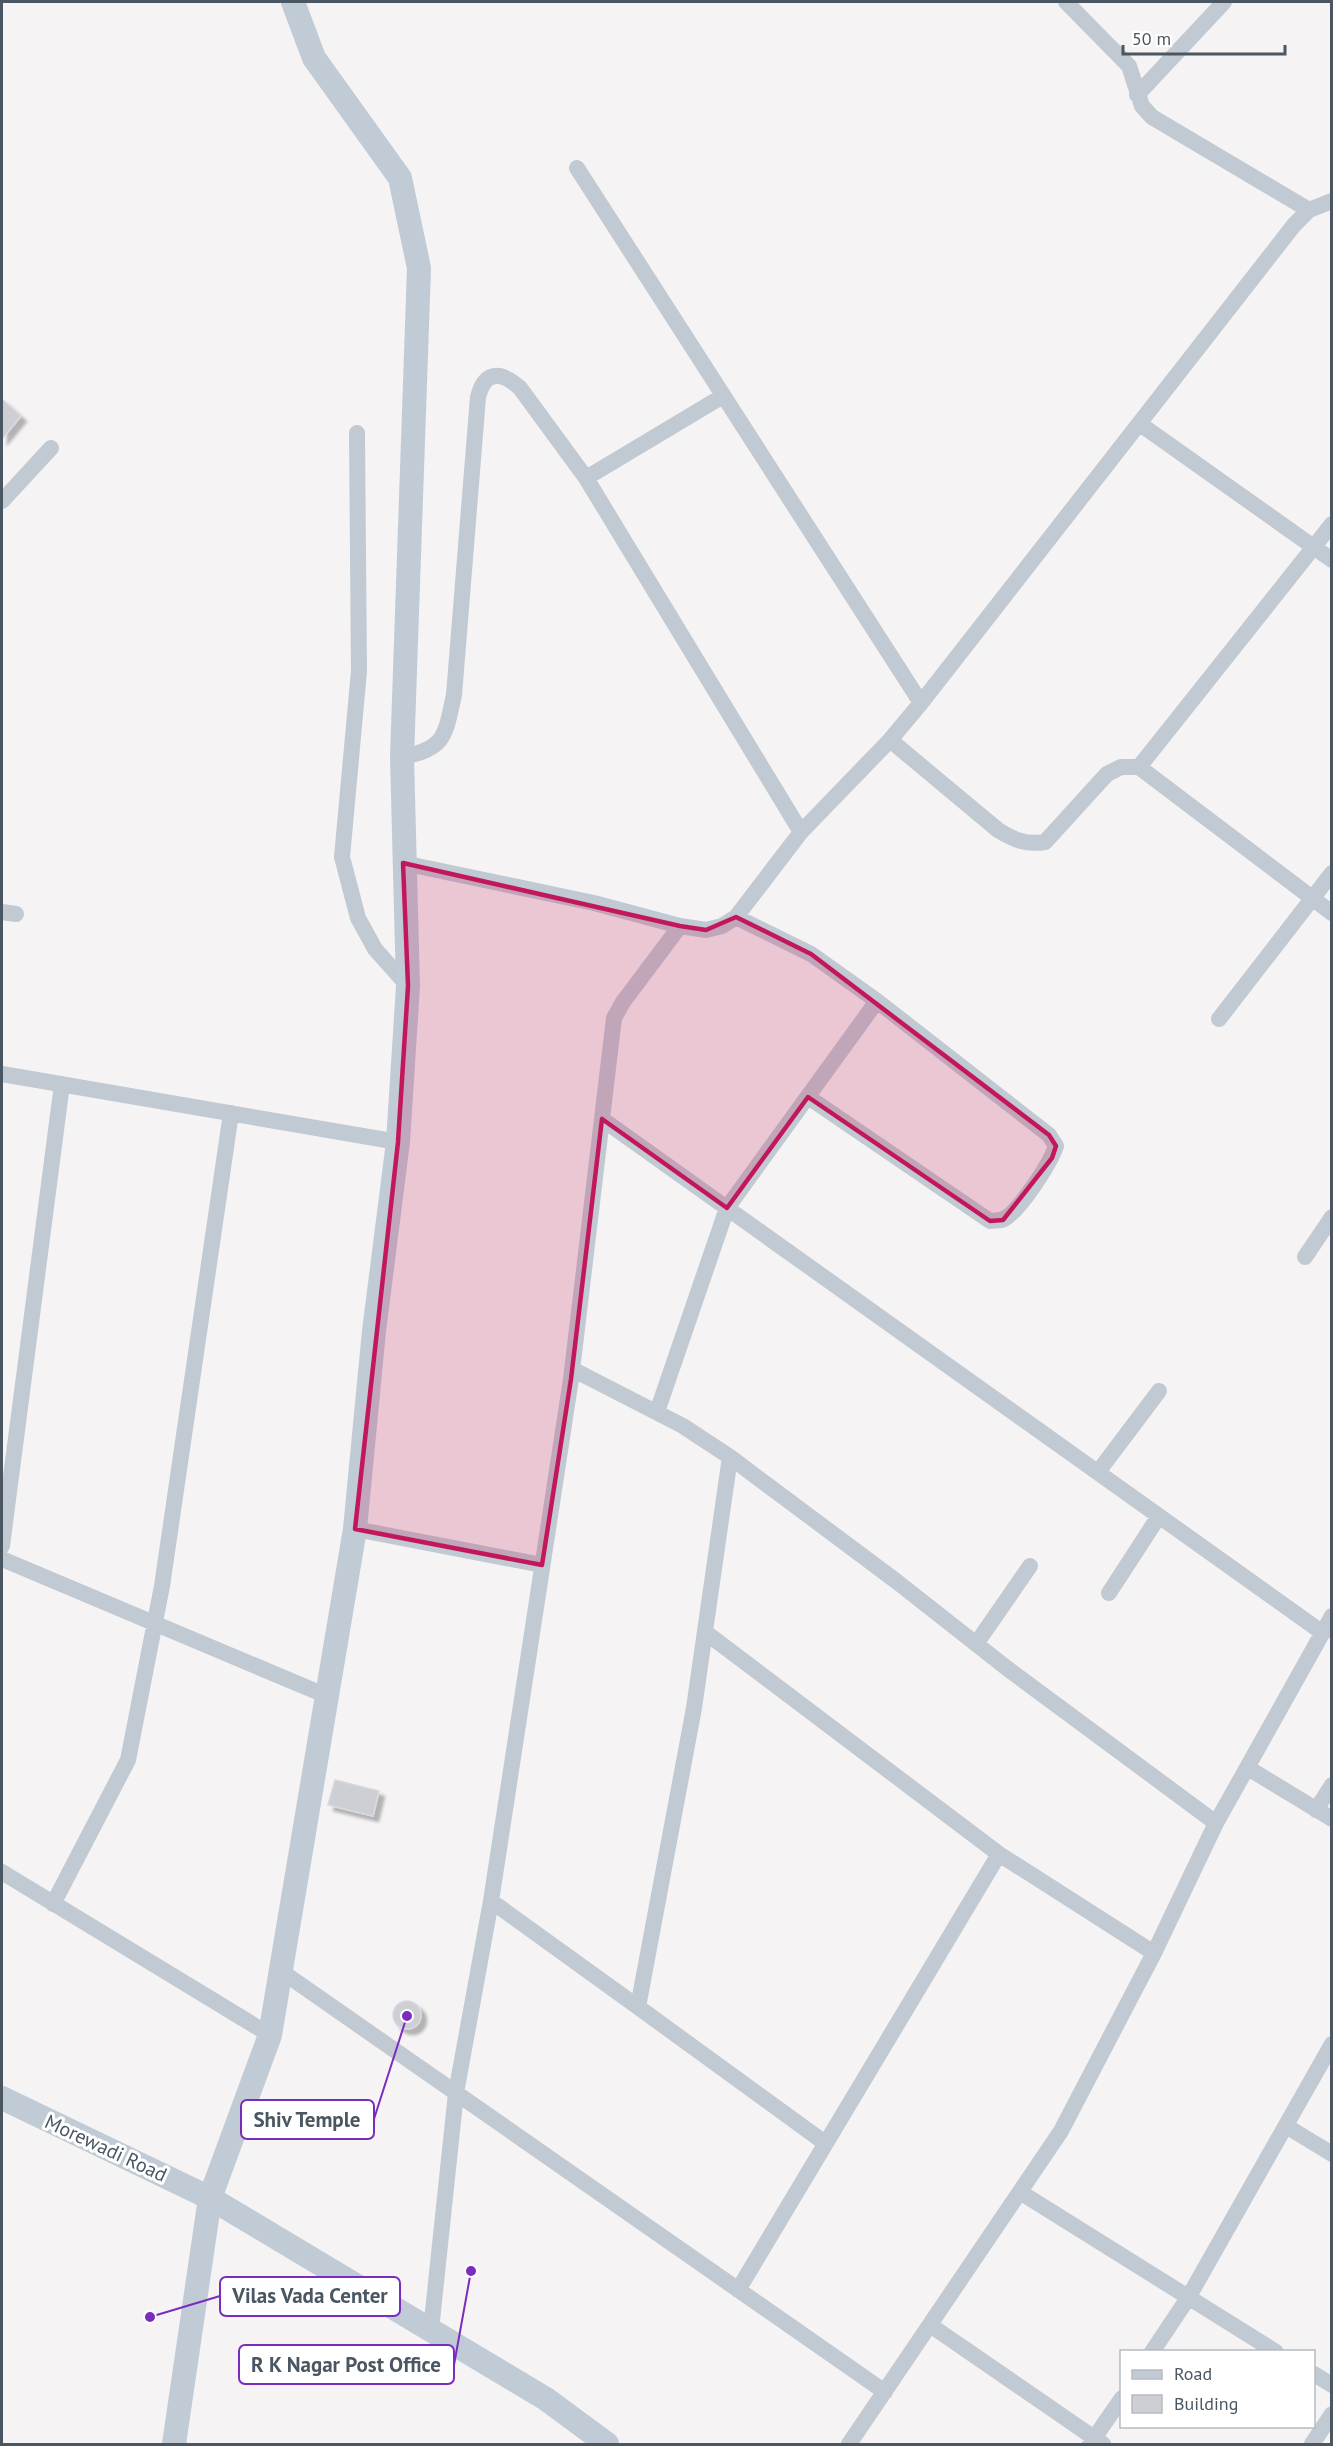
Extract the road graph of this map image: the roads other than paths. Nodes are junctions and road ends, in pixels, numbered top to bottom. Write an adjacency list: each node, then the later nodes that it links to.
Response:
1 (293, 2): 19 (street)
2 (1066, 2): 4 (street)
3 (1224, 2): 4 (street)
4 (1137, 95): 7 (street)
5 (577, 168): 8 (street)
6 (1332, 201): 7 (street)
7 (1309, 210): 9 (street)
8 (723, 396): 12 (street); 17 (street)
9 (1140, 424): 15 (street); 17 (street)
10 (357, 433): 28 (street)
11 (51, 448): 13 (street)
12 (586, 478): 19 (street); 21 (street)
13 (2, 501)
14 (1332, 524): 15 (street)
15 (1314, 547): 16 (street); 20 (street)
16 (1332, 560)
17 (921, 704): 18 (street)
18 (890, 741): 20 (street); 21 (street)
19 (402, 757): 22 (street)
20 (1139, 767): 24 (street)
21 (801, 832): 26 (street)
22 (403, 863): 27 (street); 28 (street)
23 (1332, 873): 24 (street)
24 (1311, 900): 25 (street); 30 (street)
25 (1332, 913)
26 (736, 917): 27 (street); 29 (street)
27 (680, 926): 35 (street)
28 (408, 986): 36 (street)
29 (877, 1002): 33 (street); 33 (street)
30 (1219, 1019)
31 (2, 1074): 32 (street)
32 (62, 1084): 34 (street); 47 (street)
33 (808, 1097): 37 (street)
34 (231, 1113): 36 (street); 53 (street)
35 (602, 1119): 37 (street); 40 (street)
36 (398, 1142): 46 (street)
37 (727, 1208): 42 (street); 44 (street)
38 (1332, 1217): 39 (street)
39 (1305, 1257)
40 (572, 1370): 42 (street); 49 (street)
41 (1159, 1391): 44 (street)
42 (657, 1412): 43 (street)
43 (730, 1457): 54 (street); 56 (street)
44 (1098, 1472): 45 (street)
45 (1159, 1516): 51 (street); 55 (street)
46 (355, 1529): 49 (street); 57 (street)
47 (2, 1546)
48 (2, 1559): 53 (street)
49 (542, 1565): 65 (street)
50 (1030, 1566): 56 (street)
51 (1109, 1593)
52 (1332, 1616): 55 (street)
53 (154, 1626): 57 (street); 66 (street)
54 (705, 1632): 63 (street); 69 (street)
55 (1323, 1633): 58 (street)
56 (976, 1644): 62 (street)
57 (327, 1696): 68 (street)
58 (1248, 1767): 60 (street); 62 (street)
59 (1332, 1785): 60 (street)
60 (1316, 1810): 61 (street)
61 (1332, 1819)
62 (1216, 1823): 67 (street)
63 (999, 1854): 67 (street); 75 (street)
64 (2, 1872): 66 (street)
65 (491, 1901): 69 (street); 72 (street)
66 (53, 1904): 70 (street)
67 (1154, 1953): 77 (street)
68 (281, 1971): 70 (street); 72 (street)
69 (638, 2007): 75 (street)
70 (270, 2035): 78 (street)
71 (1332, 2044): 74 (street)
72 (456, 2093): 79 (street); 82 (street)
73 (2, 2098): 78 (street, Morewadi Road)
74 (1286, 2126): 76 (street); 80 (street)
75 (825, 2143): 79 (street)
76 (1332, 2154)
77 (1020, 2192): 80 (street); 81 (street)
78 (210, 2198): 82 (street, Morewadi Road); 91 (street)
79 (738, 2290): 87 (street)
80 (1188, 2298): 83 (street); 84 (street)
81 (930, 2325): 87 (street); 90 (street)
82 (431, 2330): 92 (street, Morewadi Road)
83 (1153, 2350)
84 (1273, 2350)
85 (1315, 2375): 86 (street)
86 (1332, 2385)
87 (885, 2392): 93 (street)
88 (1120, 2401): 90 (street)
89 (1332, 2414): 94 (street)
90 (1096, 2442)
91 (174, 2445)
92 (607, 2445)
93 (849, 2445)
94 (1312, 2445)

